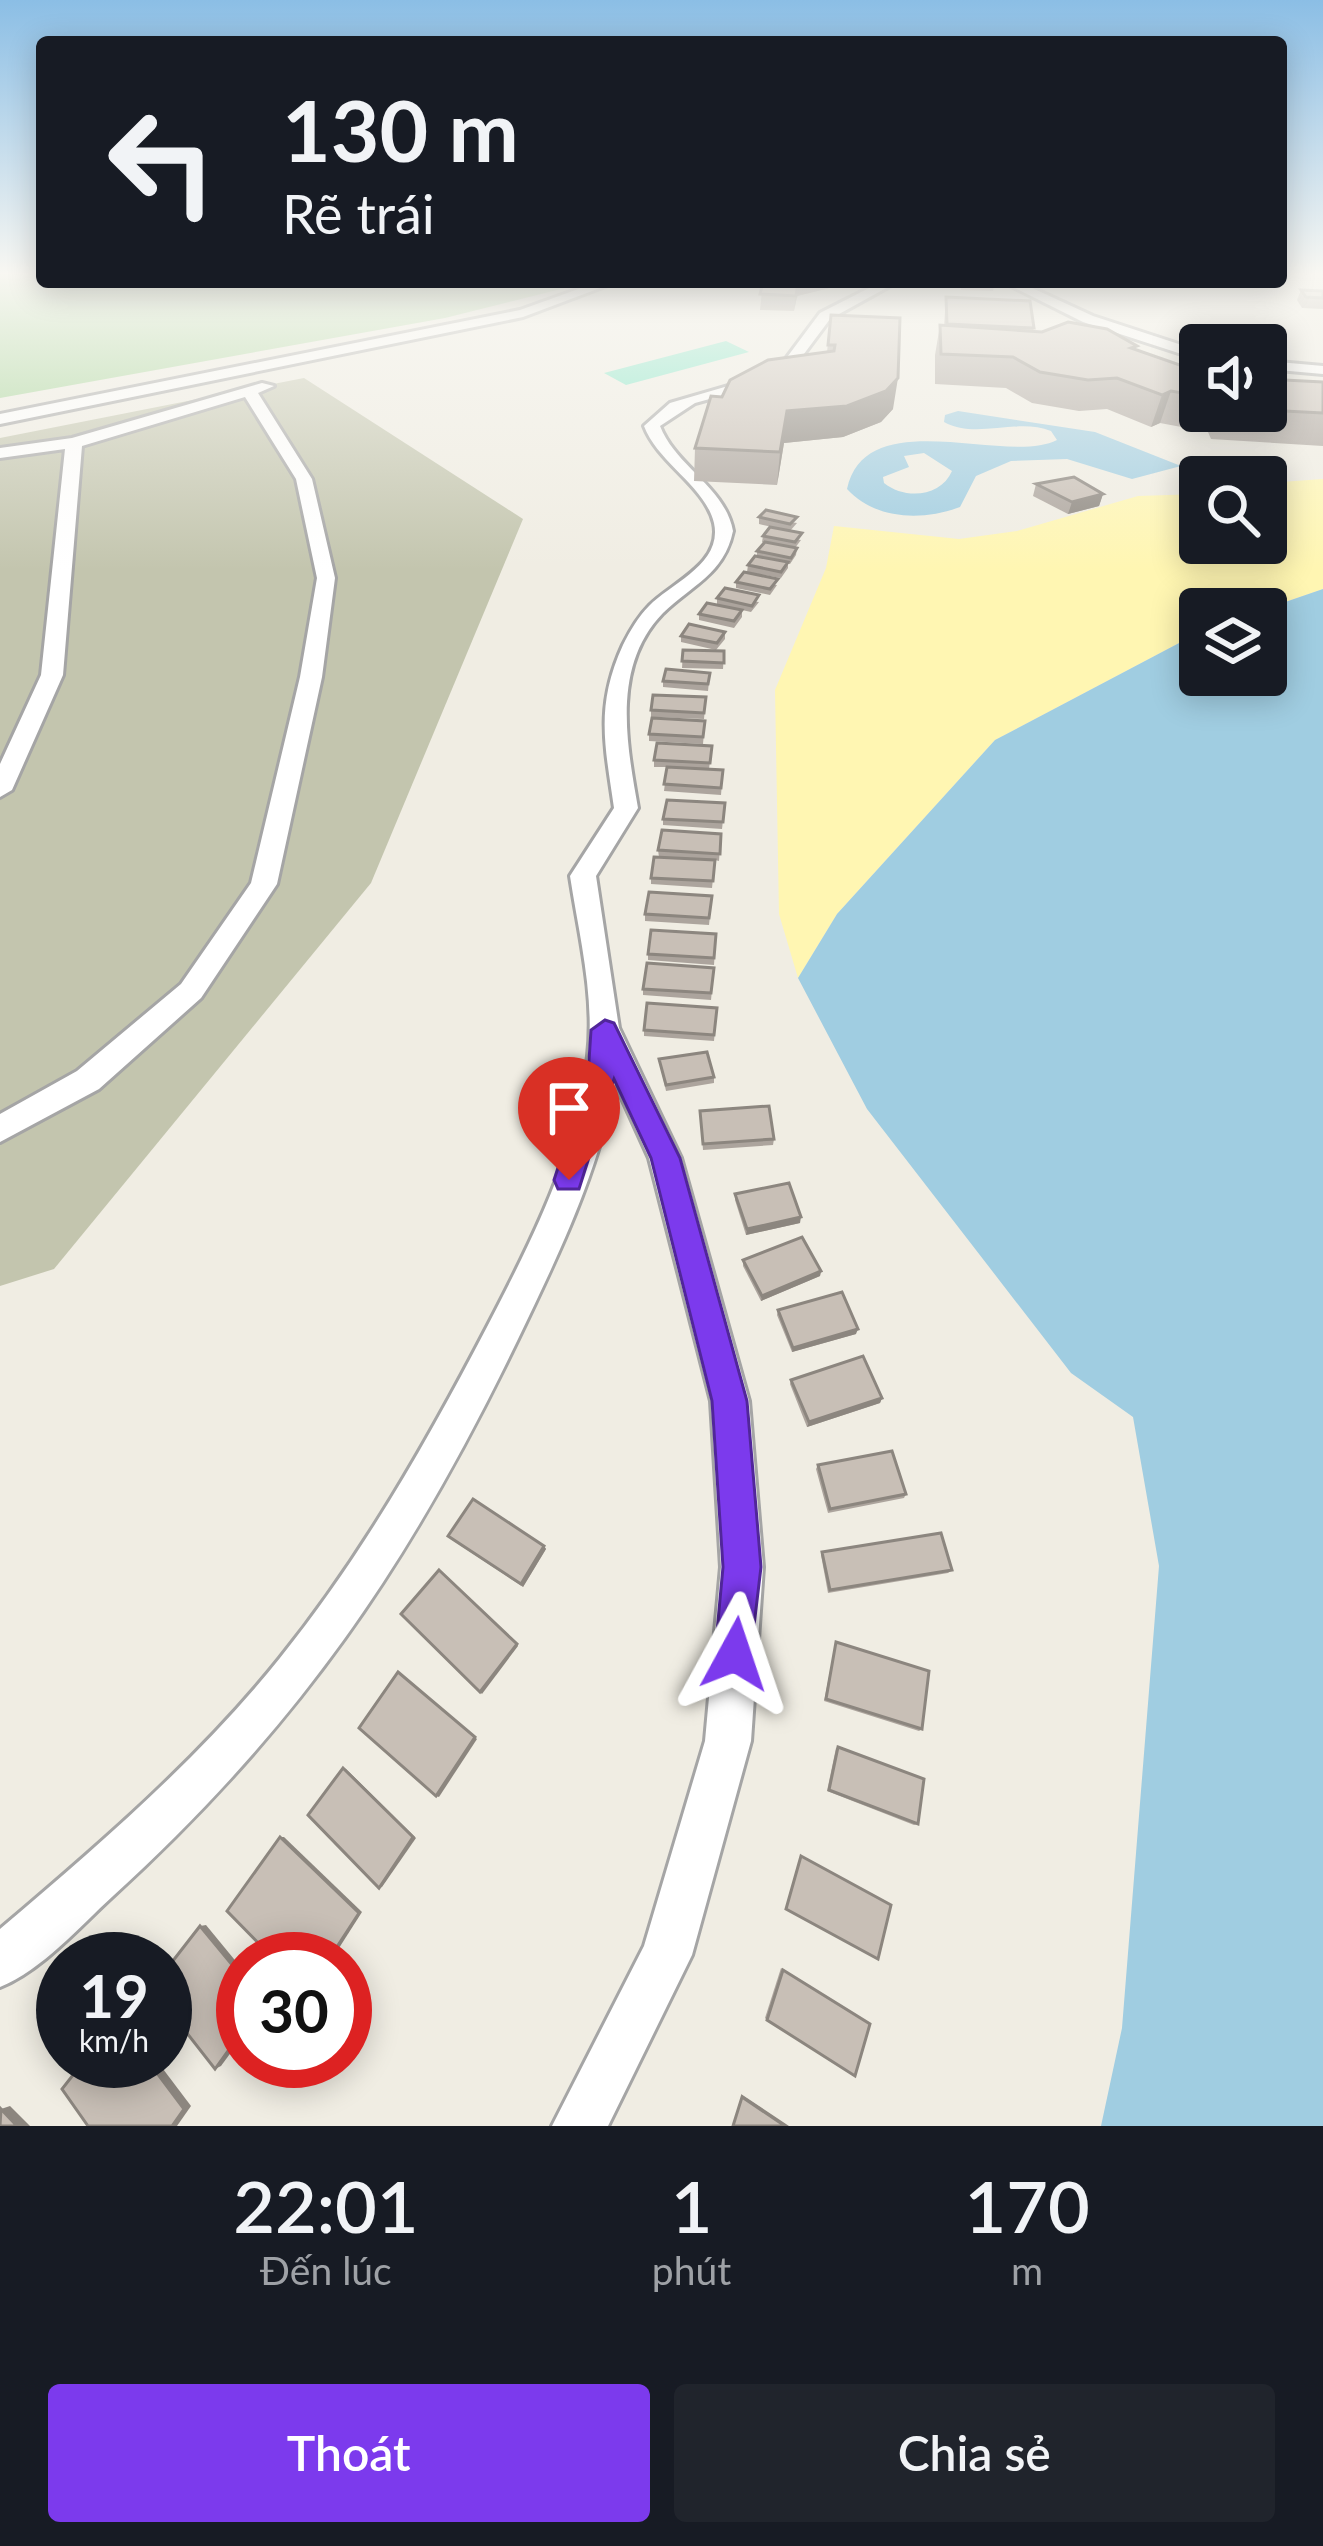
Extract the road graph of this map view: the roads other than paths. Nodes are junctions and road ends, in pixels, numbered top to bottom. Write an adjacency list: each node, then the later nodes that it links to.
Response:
1 (240, 371): 5 (street)
2 (298, 371): 4 (street)
3 (752, 371): 9 (street)
4 (251, 394): 6 (street); 10 (street)
5 (0, 419)
6 (74, 443): 7 (street); 8 (street)
7 (0, 453)
8 (0, 790)
9 (605, 1030): 11 (street); 12 (street)
10 (0, 1129)
11 (0, 1962)
12 (579, 2126)

